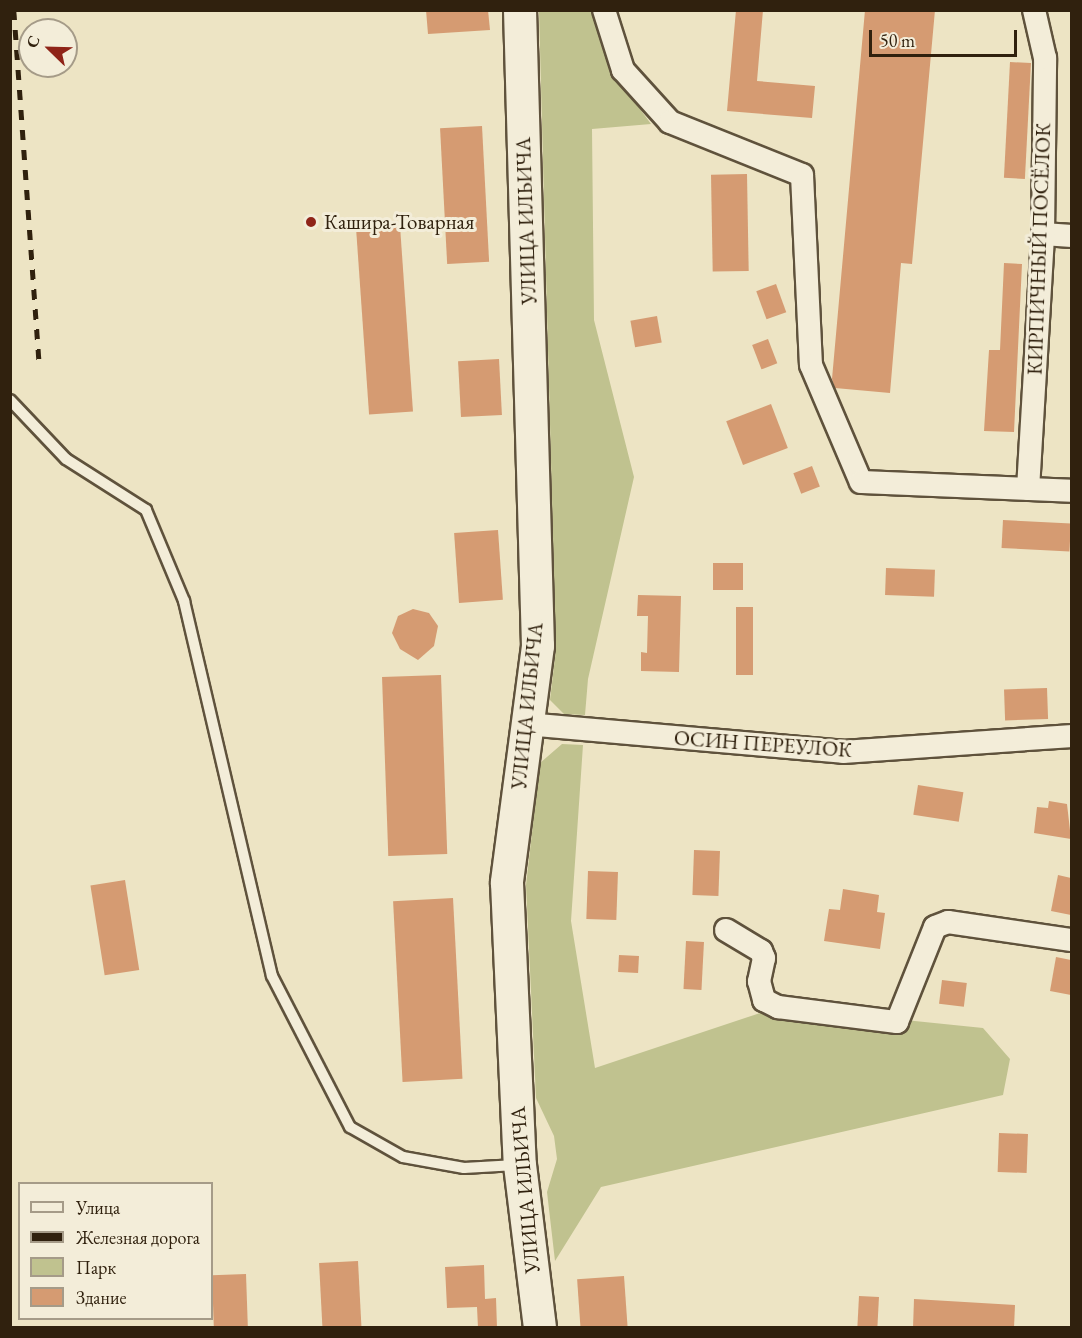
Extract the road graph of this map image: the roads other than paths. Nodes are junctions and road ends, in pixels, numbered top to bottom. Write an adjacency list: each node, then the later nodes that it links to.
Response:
1 (520, 10): 9 (street, УЛИЦА ИЛЬИЧА)
2 (604, 10): 7 (street)
3 (1034, 10): 4 (street, КИРПИЧНЫЙ ПОСЁЛОК)
4 (1042, 234): 5 (street); 7 (street, КИРПИЧНЫЙ ПОСЁЛОК)
5 (1071, 236)
6 (10, 400): 13 (lane)
7 (1028, 489): 8 (street)
8 (1071, 490)
9 (526, 724): 10 (street, ОСИН ПЕРЕУЛОК); 13 (street, УЛИЦА ИЛЬИЧА)
10 (1071, 736)
11 (726, 930): 12 (street)
12 (1071, 940)
13 (520, 1165): 14 (street, УЛИЦА ИЛЬИЧА)
14 (540, 1328)

